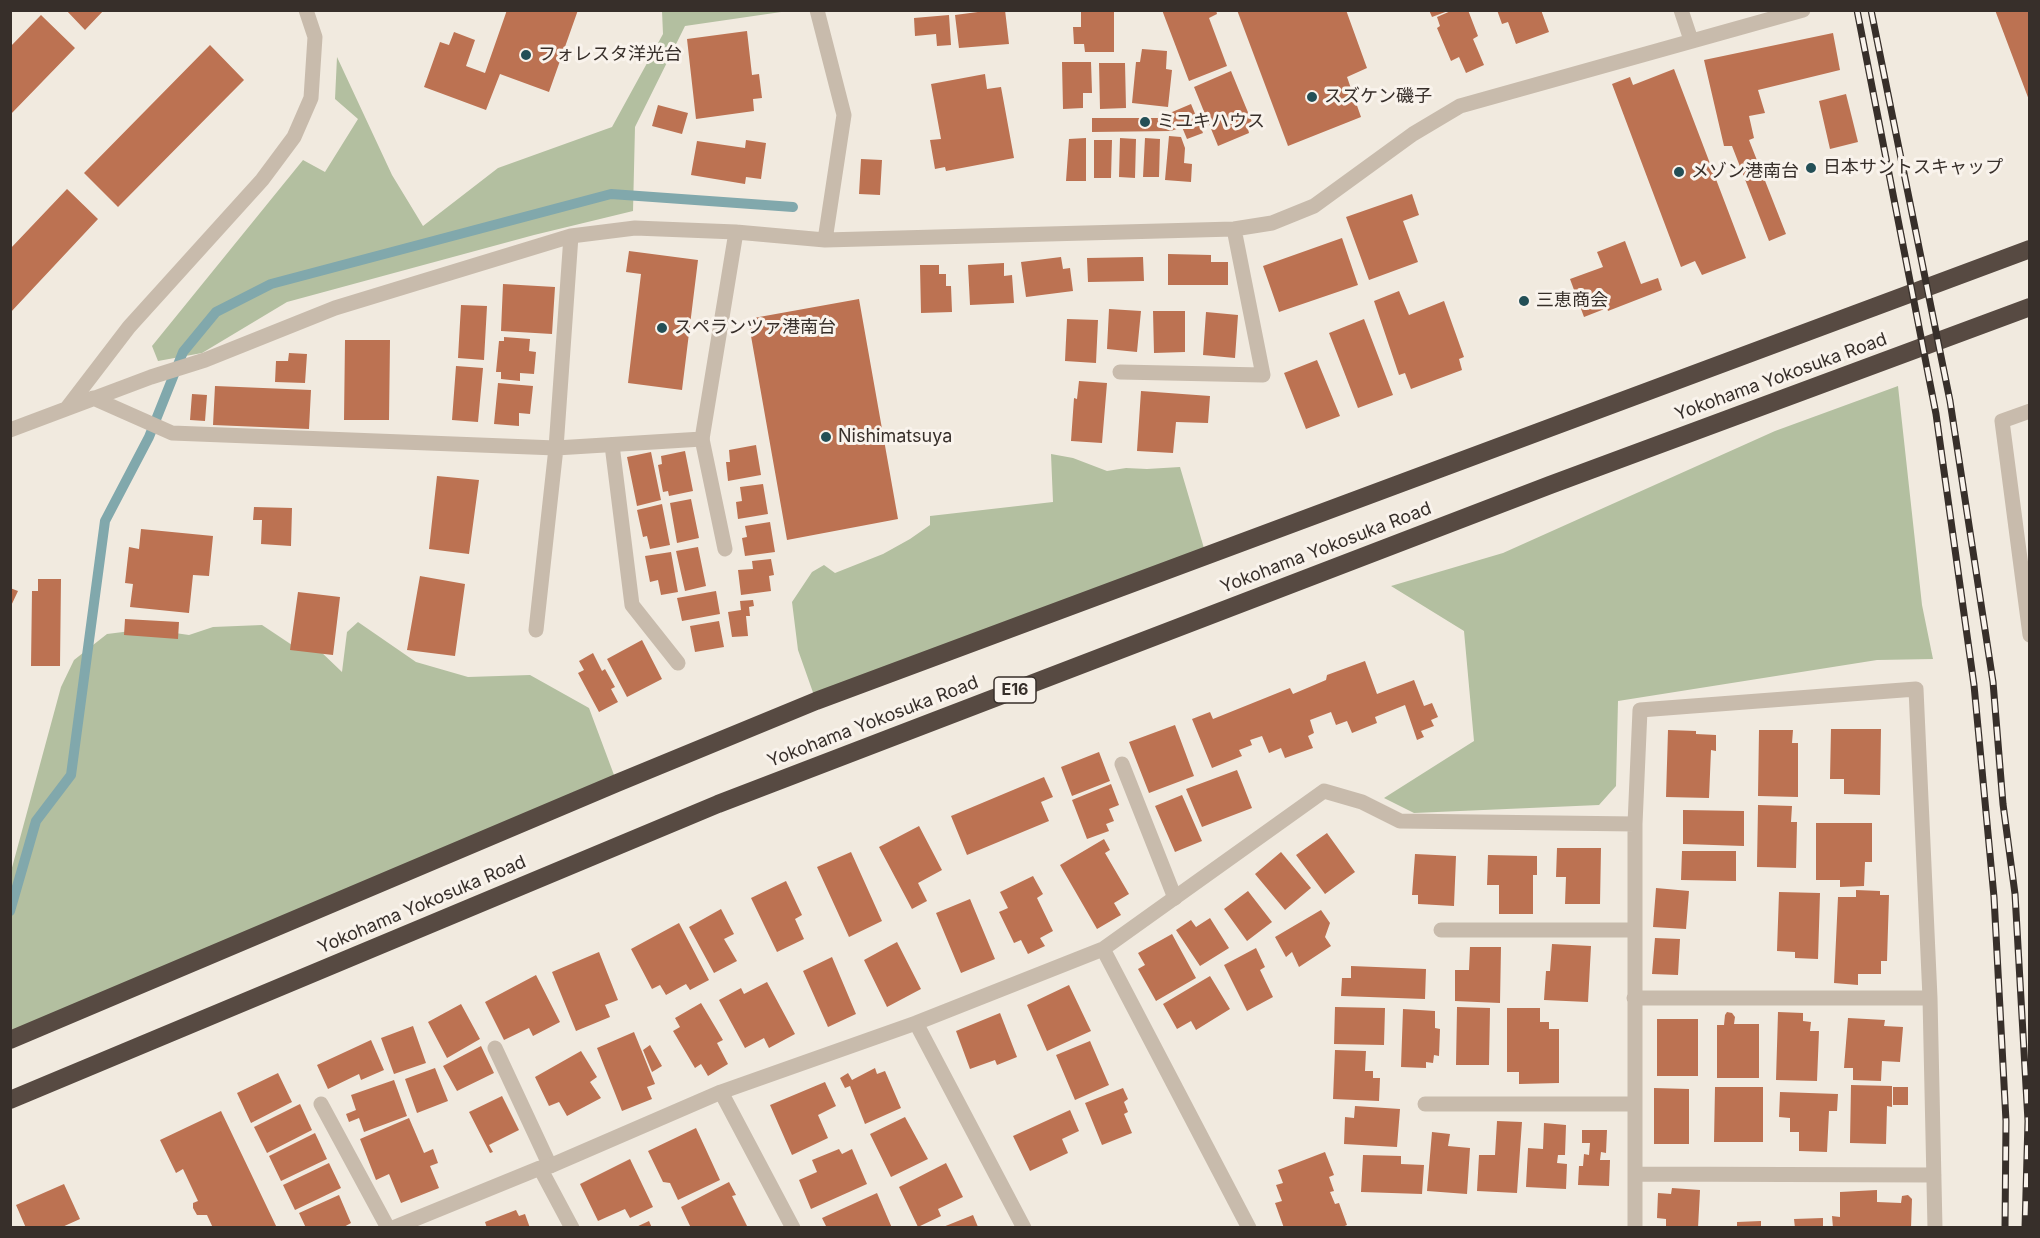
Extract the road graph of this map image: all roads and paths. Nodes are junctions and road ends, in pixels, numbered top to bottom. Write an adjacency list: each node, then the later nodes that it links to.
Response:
1 (306, 10): 14 (street)
2 (817, 10): 9 (street)
3 (1681, 10): 5 (street)
4 (1803, 10): 5 (street)
5 (1691, 40): 6 (street)
6 (1234, 229): 9 (street); 12 (street)
7 (736, 232): 8 (street); 9 (street); 17 (street)
8 (571, 236): 13 (street); 19 (street)
9 (825, 240)
10 (2030, 249): 33 (highway, Yokohama Yokosuka Road)
11 (2030, 307): 36 (highway, Yokohama Yokosuka Road / E16)
12 (1120, 372)
13 (93, 398): 14 (street); 19 (street)
14 (67, 408): 16 (street)
15 (2030, 411): 22 (street)
16 (10, 430)
17 (702, 439): 18 (street); 20 (street)
18 (612, 445): 19 (street); 23 (street)
19 (556, 448): 21 (street)
20 (725, 549)
21 (536, 630)
22 (2030, 635)
23 (678, 663)
24 (1122, 764): 26 (street)
25 (1635, 824): 26 (street); 28 (street); 31 (street)
26 (1175, 898): 29 (street)
27 (1441, 930): 28 (street)
28 (1634, 930): 30 (street)
29 (1103, 950): 32 (street); 47 (street)
30 (1634, 998): 31 (street); 39 (street)
31 (1930, 998): 42 (street)
32 (916, 1023): 35 (street); 46 (street)
33 (10, 1040)
34 (495, 1048): 40 (street)
35 (721, 1092): 40 (street); 45 (street)
36 (10, 1100)
37 (321, 1104): 43 (street)
38 (1425, 1104): 39 (street)
39 (1634, 1104): 41 (street)
40 (545, 1167): 43 (street); 44 (street)
41 (1635, 1174): 42 (street); 48 (street)
42 (1934, 1175): 49 (street)
43 (390, 1227)
44 (572, 1227)
45 (793, 1227)
46 (1024, 1227)
47 (1249, 1227)
48 (1635, 1227)
49 (1935, 1227)

